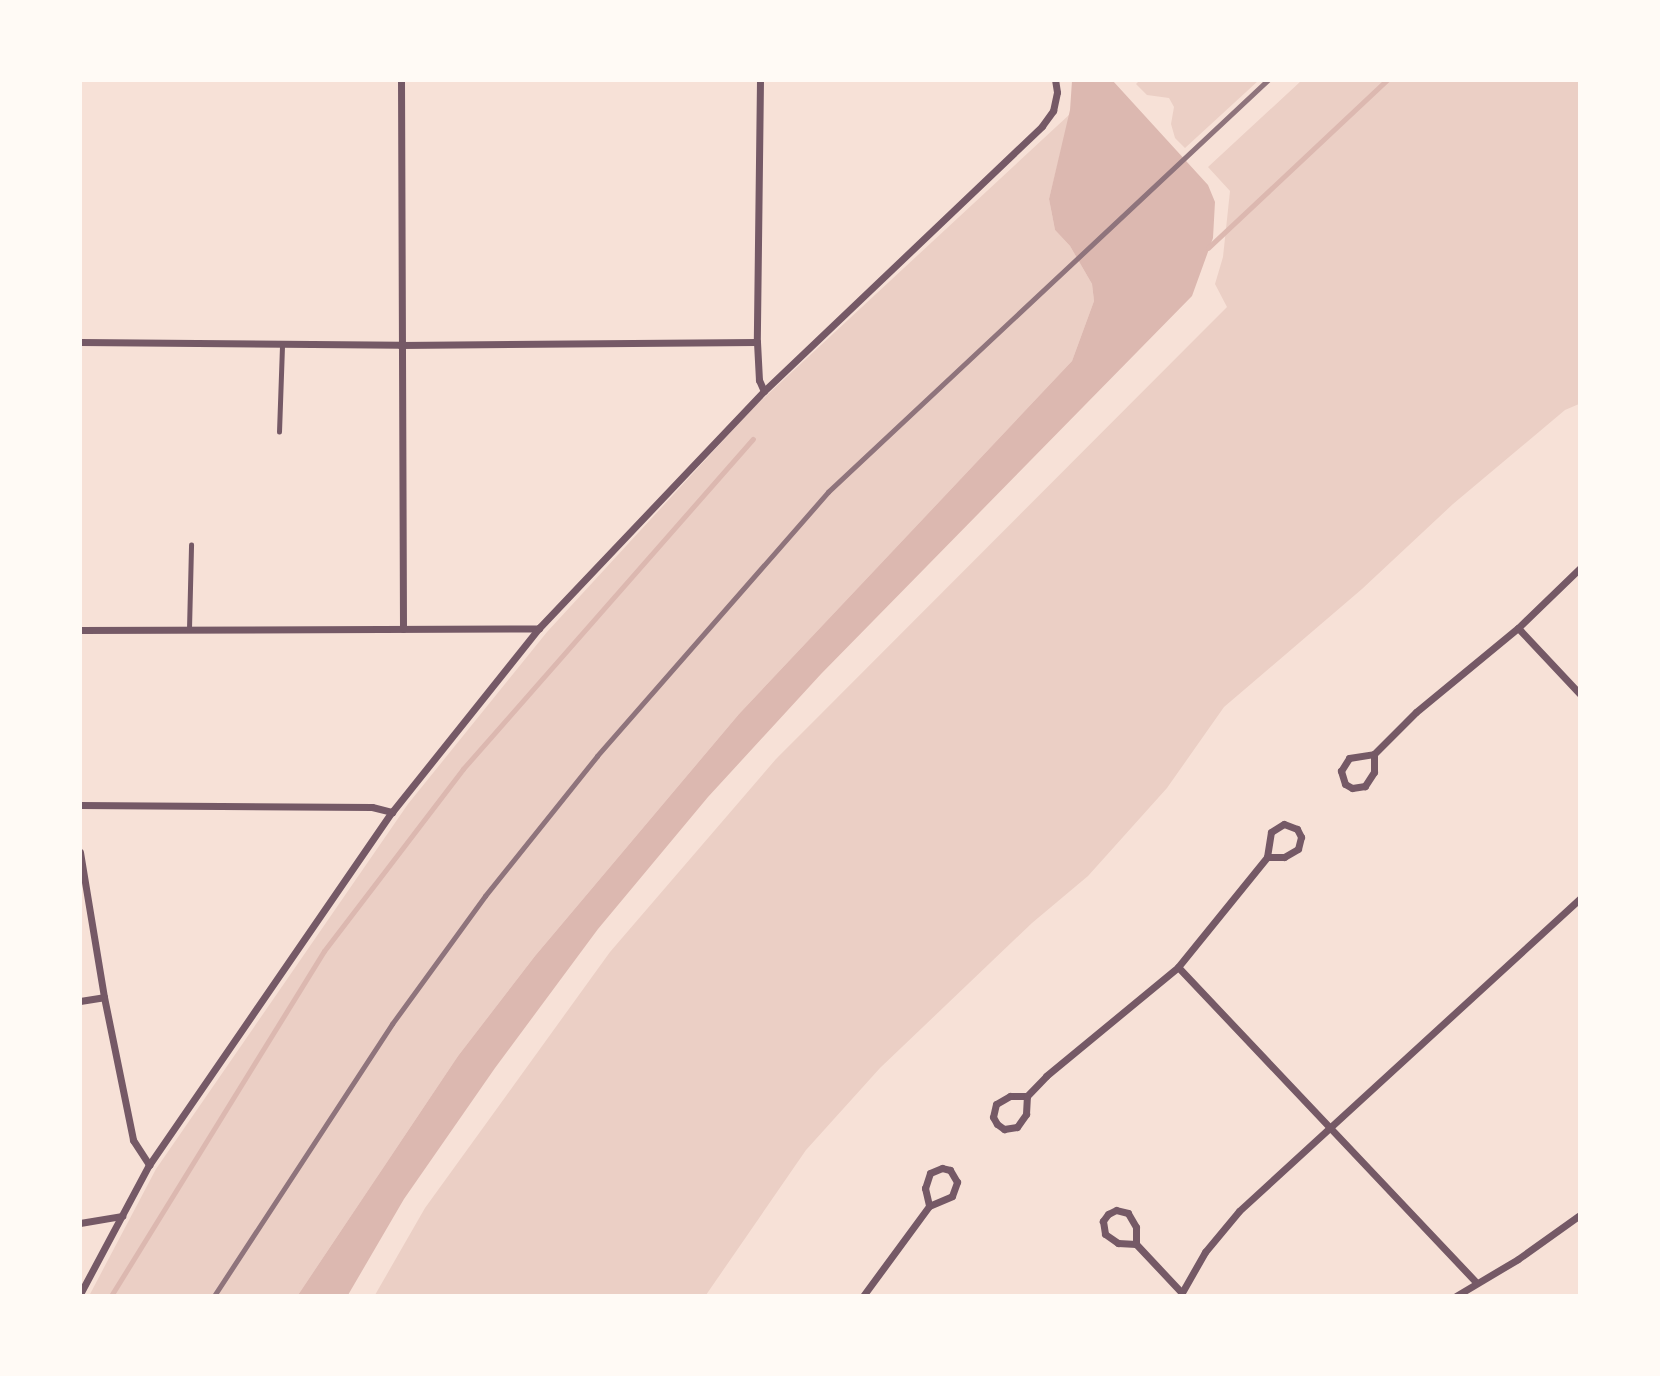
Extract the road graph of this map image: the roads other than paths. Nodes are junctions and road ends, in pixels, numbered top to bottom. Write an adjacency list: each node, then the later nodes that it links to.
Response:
1 (401, 80): 7 (street)
2 (760, 80): 5 (street)
3 (1055, 80): 8 (street)
4 (80, 342): 6 (street)
5 (757, 342): 7 (street); 8 (street)
6 (282, 344): 7 (street); 9 (lane)
7 (400, 345): 16 (street)
8 (764, 391): 12 (street)
9 (279, 432)
10 (191, 545): 15 (lane)
11 (1580, 568): 13 (street)
12 (539, 628): 16 (street); 20 (street)
13 (1518, 628): 17 (street); 18 (street)
14 (80, 629): 15 (street)
15 (189, 629): 16 (street)
16 (403, 629)
17 (1580, 694)
18 (1374, 754): 18 (street)
19 (80, 805): 20 (street)
20 (392, 812): 29 (street)
21 (80, 852): 25 (street)
22 (1267, 857): 22 (street); 24 (street)
23 (1580, 898): 28 (street)
24 (1178, 967): 27 (street); 28 (street)
25 (104, 997): 26 (street); 29 (street)
26 (80, 1001)
27 (1027, 1096): 27 (street)
28 (1330, 1129): 35 (street); 37 (street)
29 (149, 1165): 32 (street)
30 (929, 1206): 30 (street); 38 (street)
31 (1580, 1215): 35 (street)
32 (122, 1216): 33 (street); 36 (street)
33 (80, 1223)
34 (1136, 1244): 34 (street); 37 (street)
35 (1476, 1282): 39 (street)
36 (80, 1294)
37 (1181, 1294)
38 (863, 1296)
39 (1456, 1296)

